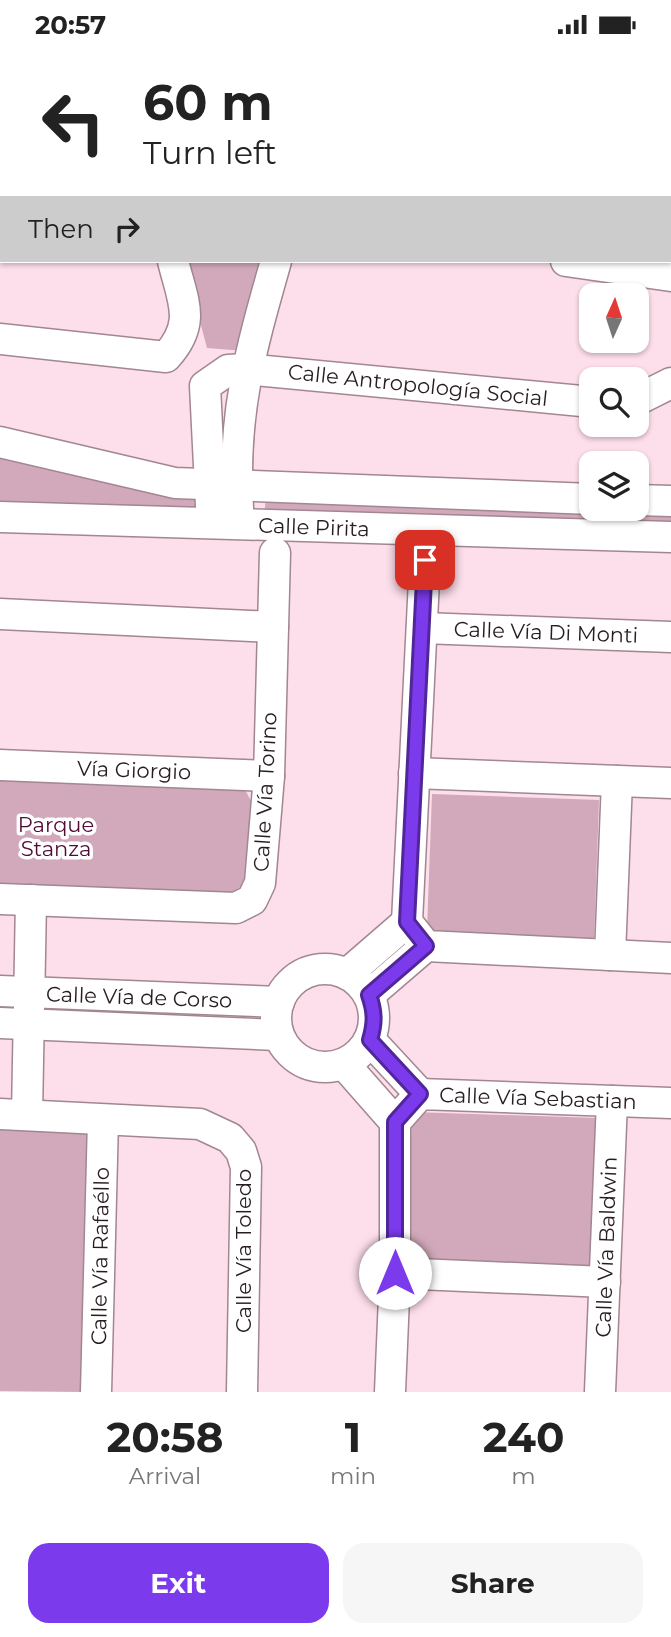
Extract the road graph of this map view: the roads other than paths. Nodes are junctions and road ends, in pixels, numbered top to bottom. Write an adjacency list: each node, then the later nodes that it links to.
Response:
1 (173, 263): 5 (street)
2 (275, 263): 6 (street)
3 (580, 263): 4 (street)
4 (671, 276)
5 (0, 339)
6 (245, 369): 7 (street, Calle Antropología Social); 9 (street)
7 (579, 401)
8 (0, 442): 9 (street, Calle Pirita)
9 (224, 487): 10 (street, Calle Pirita); 14 (street)
10 (579, 499)
11 (649, 500): 12 (street)
12 (671, 501)
13 (0, 517): 14 (street, Calle Pirita)
14 (226, 524): 15 (street, Calle Pirita)
15 (671, 537)
16 (275, 553): 19 (street, Calle Vía Torino)
17 (425, 560): 20 (street)
18 (0, 614): 19 (street)
19 (273, 628): 24 (street, Calle Vía Torino)
20 (422, 628): 21 (street, Calle Vía Di Monti); 23 (street)
21 (671, 637)
22 (0, 765): 24 (street, Vía Giorgio)
23 (414, 773): 25 (street); 29 (street)
24 (268, 776): 28 (street, Calle Vía Torino)
25 (617, 781): 26 (street); 31 (street)
26 (671, 783)
27 (0, 899): 28 (street, Calle Vía Torino)
28 (31, 900): 34 (street)
29 (407, 922): 30 (street); 33 (street)
30 (426, 946): 31 (street); 35 (street)
31 (610, 955): 32 (street)
32 (671, 958)
33 (347, 974): 35 (street); 36 (street)
34 (15, 992): 36 (street, Calle Vía de Corso); 37 (street)
35 (369, 995): 39 (street)
36 (279, 1002): 38 (street)
37 (14, 1024): 38 (street, Calle Vía de Corso); 44 (street)
38 (277, 1035): 40 (street)
39 (370, 1040): 40 (street); 41 (street)
40 (344, 1064): 46 (street)
41 (420, 1094): 42 (street, Calle Vía Sebastian); 46 (street, Calle Vía Sebastian)
42 (612, 1101): 43 (street, Calle Vía Sebastian); 48 (street, Calle Vía Baldwin)
43 (671, 1103)
44 (13, 1115): 45 (street, Calle Vía Toledo)
45 (103, 1120): 49 (street, Calle Vía Rafaéllo); 50 (street, Calle Vía Toledo)
46 (395, 1122): 47 (street)
47 (395, 1273): 48 (street); 51 (street)
48 (605, 1282): 52 (street, Calle Vía Baldwin)
49 (96, 1392)
50 (242, 1392)
51 (390, 1392)
52 (600, 1392)

